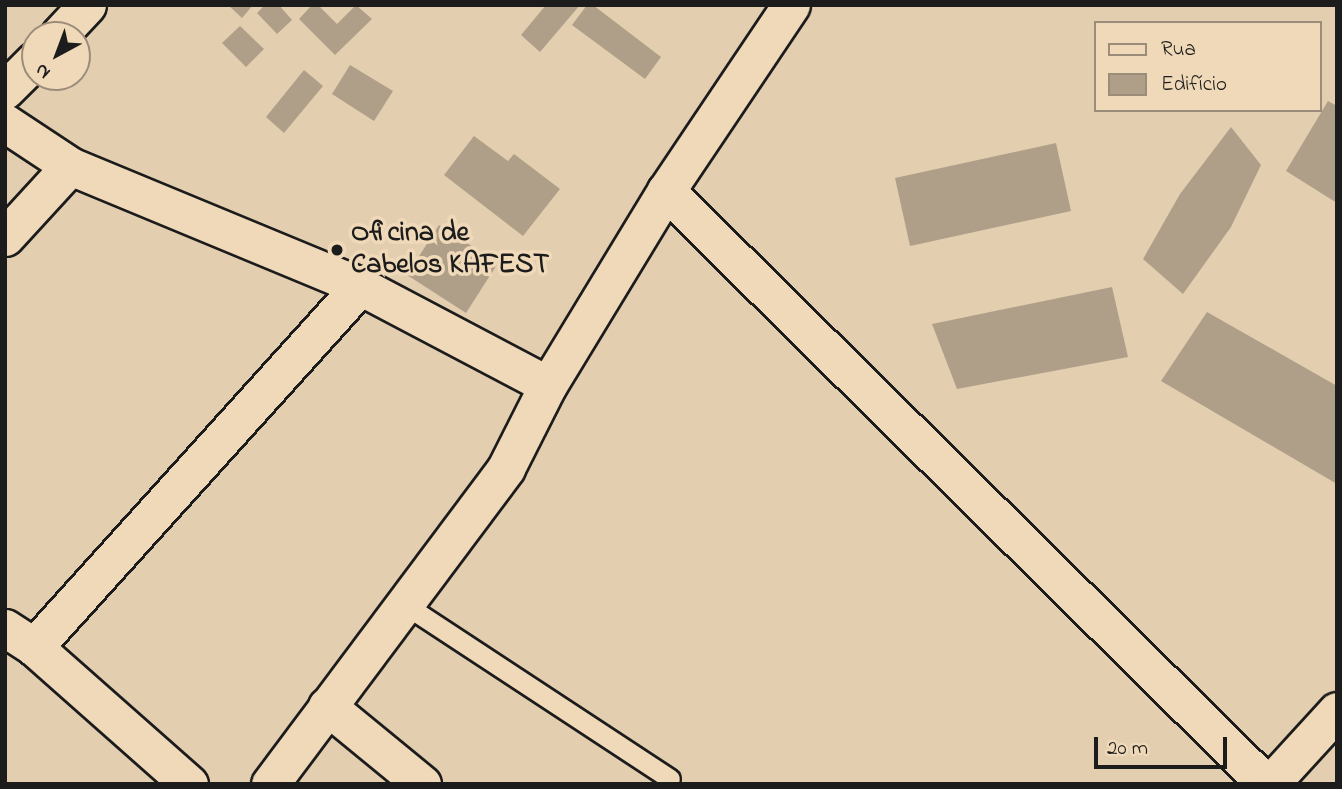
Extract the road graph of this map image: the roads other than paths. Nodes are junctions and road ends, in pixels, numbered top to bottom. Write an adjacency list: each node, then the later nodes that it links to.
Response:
1 (88, 5): 3 (street)
2 (791, 5): 8 (street)
3 (73, 21)
4 (21, 74): 5 (street)
5 (5, 90)
6 (5, 123): 7 (street)
7 (71, 166): 9 (street); 10 (street)
8 (666, 191): 11 (street); 20 (street)
9 (5, 237)
10 (360, 286): 11 (street); 13 (street)
11 (548, 385): 12 (street)
12 (404, 604): 14 (street); 16 (lane)
13 (20, 637): 17 (street)
14 (327, 706): 18 (street); 19 (street)
15 (1337, 711): 20 (street)
16 (670, 779)
17 (190, 784)
18 (270, 784)
19 (422, 784)
20 (1268, 784)

